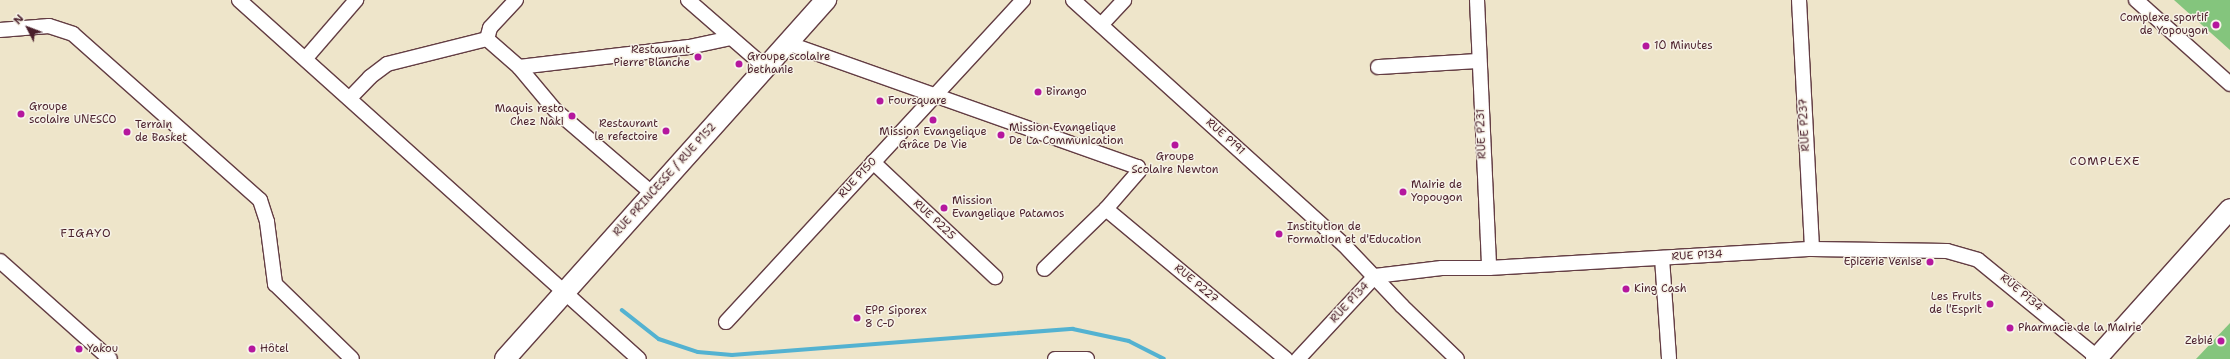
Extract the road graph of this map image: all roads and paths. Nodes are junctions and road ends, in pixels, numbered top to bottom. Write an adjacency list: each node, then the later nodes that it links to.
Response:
1 (239, 0): 17 (street)
2 (356, 0): 17 (street)
3 (516, 0): 15 (street)
4 (688, 0): 14 (street)
5 (826, 0): 16 (street, RUE PRINCESSE / RUE P152)
6 (1023, 0): 23 (street, RUE P150)
7 (1074, 0): 12 (street, RUE P191)
8 (1124, 0): 12 (street)
9 (1477, 0): 18 (street, RUE P231)
10 (1799, 0): 29 (street, RUE P237)
11 (2136, 0): 22 (street)
12 (1101, 25): 34 (street, RUE P191)
13 (0, 30): 40 (street)
14 (731, 38): 20 (street); 21 (street)
15 (487, 39): 20 (street); 24 (street)
16 (787, 43): 21 (street, RUE PRINCESSE / RUE P152); 23 (street)
17 (306, 58): 24 (street)
18 (1479, 61): 19 (street); 32 (street, RUE P231)
19 (1378, 66)
20 (519, 67): 26 (street)
21 (765, 67): 26 (street, RUE PRINCESSE / RUE P152)
22 (2230, 84)
23 (935, 97): 25 (street, RUE P150); 27 (street)
24 (350, 98): 36 (street)
25 (873, 162): 35 (street, RUE P225); 37 (street, RUE P150)
26 (652, 194): 36 (street, RUE PRINCESSE / RUE P152)
27 (1106, 209): 33 (street); 45 (street, RUE P227)
28 (2230, 209): 38 (street, RUE P134)
29 (1812, 249): 30 (street, RUE P134); 38 (street, RUE P134)
30 (1662, 258): 32 (street, RUE P134); 48 (street)
31 (0, 261): 39 (street)
32 (1489, 268): 34 (street, RUE P134)
33 (1044, 270)
34 (1375, 276): 46 (street, RUE P134); 47 (street, RUE P191)
35 (995, 277)
36 (564, 294): 41 (street, RUE PRINCESSE / RUE P152); 42 (street)
37 (726, 322)
38 (2097, 358)
39 (110, 359)
40 (352, 359)
41 (505, 359)
42 (639, 359)
43 (1055, 359): 44 (street)
44 (1087, 359)
45 (1286, 359)
46 (1298, 359)
47 (1457, 359)
48 (1668, 359)

